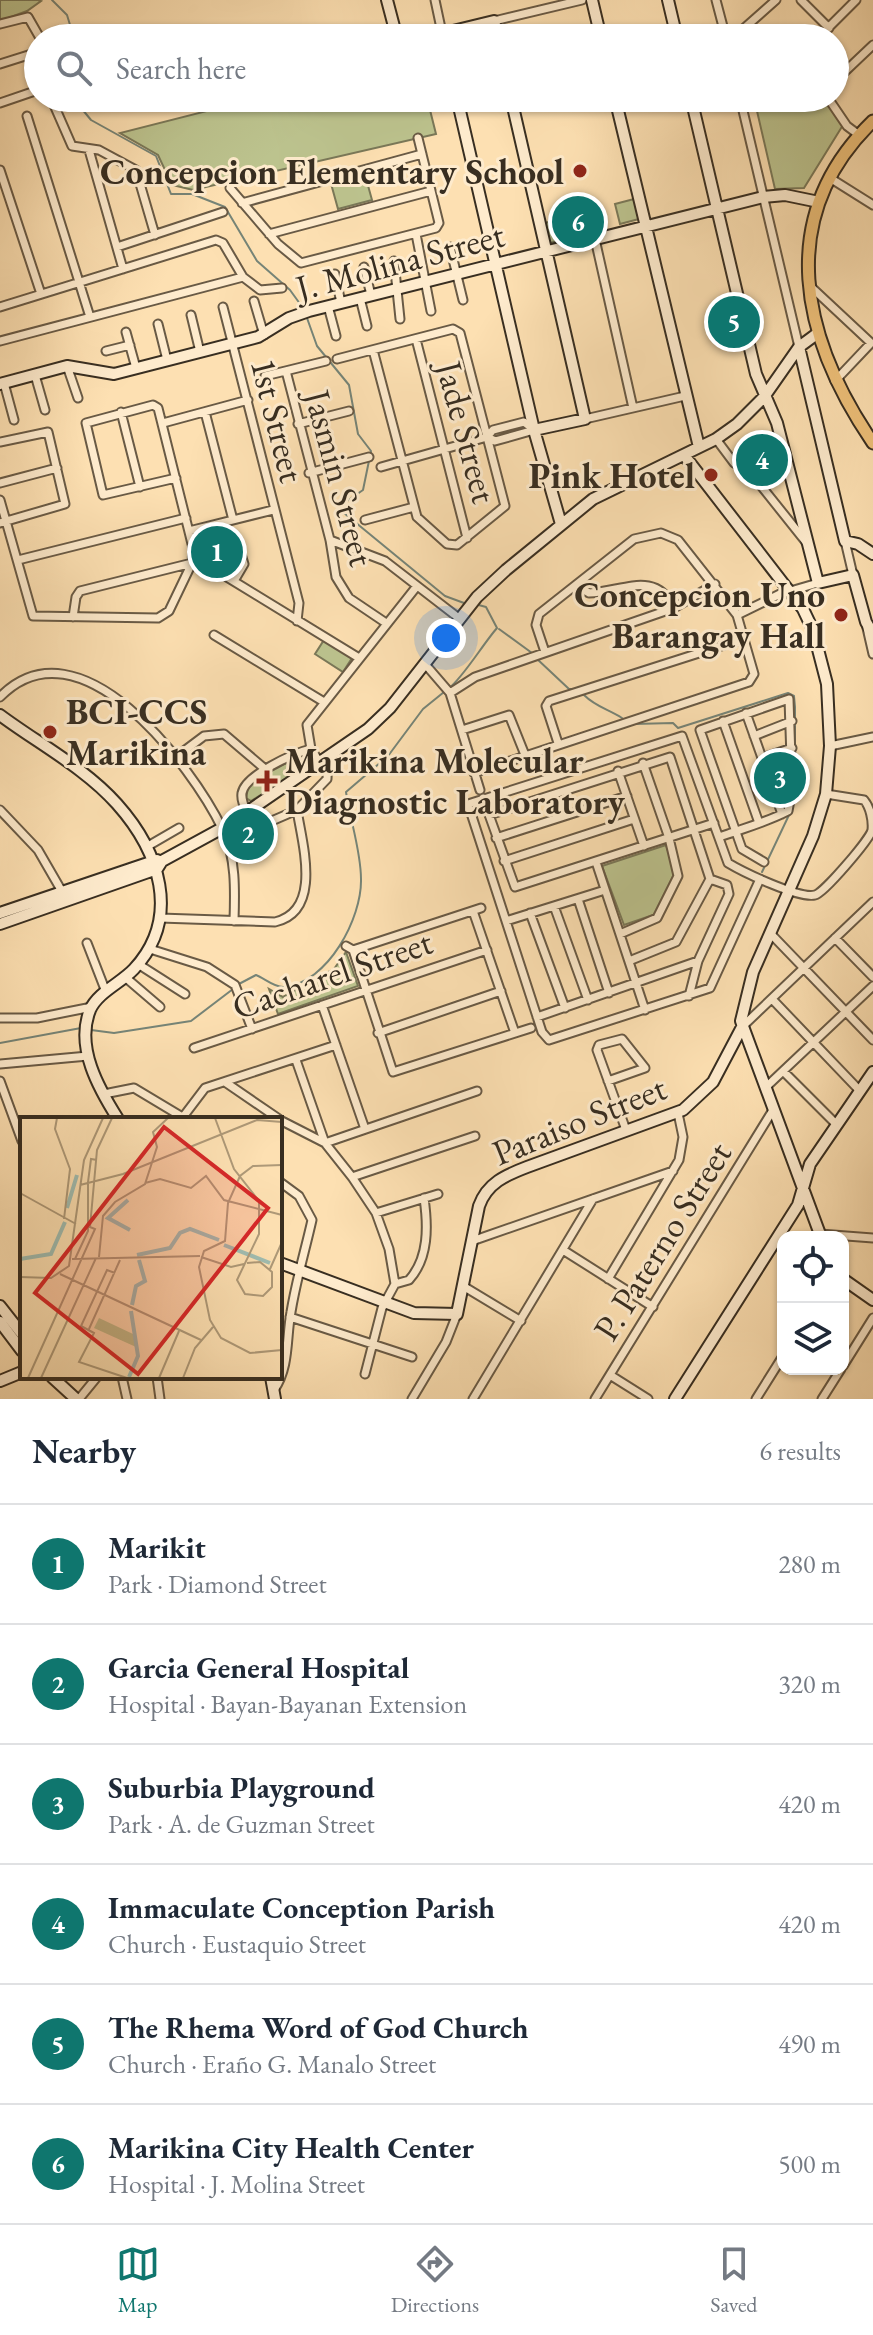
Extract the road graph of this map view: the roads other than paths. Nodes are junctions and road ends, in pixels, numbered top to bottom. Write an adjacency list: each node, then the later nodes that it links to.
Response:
1 (387, 0): 14 (street)
2 (435, 0): 15 (street)
3 (582, 0): 10 (street)
4 (592, 0): 18 (street)
5 (668, 0): 19 (street)
6 (716, 0): 20 (street)
7 (776, 0): 21 (street)
8 (801, 0): 22 (street)
9 (856, 0): 23 (street)
10 (562, 2): 11 (street)
11 (494, 21): 16 (street); 17 (street)
12 (0, 24): 13 (street)
13 (32, 24)
14 (393, 24)
15 (440, 24)
16 (484, 24)
17 (495, 24)
18 (598, 24)
19 (674, 24)
20 (722, 24)
21 (749, 24)
22 (825, 24)
23 (833, 24)
24 (873, 45): 27 (street)
25 (24, 56): 26 (street)
26 (0, 64)
27 (849, 68)
28 (24, 95): 29 (street)
29 (0, 103)
30 (57, 112): 41 (street)
31 (460, 112): 62 (street)
32 (514, 112): 60 (street)
33 (618, 112): 53 (street)
34 (694, 112): 51 (street)
35 (743, 112): 47 (street)
36 (838, 112): 39 (street)
37 (27, 116): 68 (street)
38 (873, 121): 39 (main road)
39 (859, 135): 44 (main road)
40 (418, 138): 42 (street)
41 (89, 150): 56 (street); 58 (street)
42 (422, 154): 46 (street); 49 (street)
43 (0, 170): 73 (street)
44 (830, 178): 48 (main road); 50 (street)
45 (230, 188): 49 (street)
46 (431, 191): 54 (street); 55 (street)
47 (763, 197): 48 (street, J. Molina Street); 51 (street, J. Molina Street); 95 (street)
48 (819, 202): 70 (main road)
49 (242, 203): 54 (street)
50 (873, 205)
51 (718, 208): 53 (street, J. Molina Street); 110 (street)
52 (223, 212): 56 (street)
53 (646, 226): 57 (street, J. Molina Street); 109 (street)
54 (269, 234): 55 (street)
55 (416, 234): 69 (street)
56 (155, 235): 58 (street)
57 (595, 239): 60 (street, J. Molina Street); 113 (street)
58 (117, 247): 64 (street)
59 (450, 247): 66 (street)
60 (546, 252): 62 (street, J. Molina Street); 118 (street)
61 (394, 261): 72 (street)
62 (494, 265): 66 (street, J. Molina Street); 122 (street)
63 (364, 267): 74 (street)
64 (123, 269): 67 (street); 68 (street)
65 (335, 274): 77 (street)
66 (456, 274): 69 (street, J. Molina Street); 75 (street)
67 (243, 277): 71 (street); 83 (street)
68 (79, 282): 73 (street); 83 (street)
69 (426, 282): 72 (street, J. Molina Street); 81 (street)
70 (807, 284): 88 (main road); 107 (street)
71 (282, 288)
72 (396, 288): 74 (street, J. Molina Street); 84 (street)
73 (41, 294): 79 (street)
74 (366, 296): 77 (street, J. Molina Street); 86 (street)
75 (463, 300)
76 (254, 301): 89 (street)
77 (341, 303): 78 (street, J. Molina Street)
78 (328, 306): 89 (street, J. Molina Street); 90 (street)
79 (0, 307)
80 (223, 307): 93 (street, 1st Street)
81 (431, 311)
82 (191, 315): 98 (street)
83 (90, 317): 92 (street)
84 (400, 319)
85 (158, 324): 100 (street)
86 (367, 326)
87 (126, 332): 94 (street)
88 (818, 333): 95 (street); 107 (main road)
89 (264, 335): 93 (street, J. Molina Street)
90 (336, 336)
91 (416, 339): 96 (street); 123 (street); 128 (street, Jade Street)
92 (0, 341)
93 (232, 344): 98 (street, J. Molina Street); 112 (street, 1st Street)
94 (130, 345): 97 (street); 103 (street)
95 (799, 347): 110 (street); 149 (street)
96 (373, 350): 99 (street); 131 (street)
97 (106, 351)
98 (200, 352): 100 (street, J. Molina Street)
99 (337, 359)
100 (167, 360): 103 (street, J. Molina Street)
101 (326, 361): 104 (street)
102 (67, 366): 103 (street, J. Molina Street); 105 (street, J. Molina Street); 111 (street)
103 (136, 368)
104 (286, 371): 106 (street); 121 (street, Jasmin Street)
105 (35, 375): 108 (street, J. Molina Street); 114 (street)
106 (265, 376)
107 (835, 381): 126 (main road)
108 (2, 384): 119 (street)
109 (685, 396): 113 (street); 127 (street)
110 (764, 397): 124 (street); 150 (street)
111 (78, 398)
112 (248, 400): 117 (street); 140 (street, 1st Street)
113 (633, 408): 118 (street)
114 (45, 410)
115 (349, 411): 121 (street)
116 (121, 412): 120 (street); 137 (street); 137 (street)
117 (205, 412): 120 (street); 142 (street)
118 (585, 419): 122 (street)
119 (14, 420)
120 (163, 423): 135 (street)
121 (298, 424): 134 (street, Jasmin Street)
122 (534, 430): 123 (street); 145 (street)
123 (487, 437): 128 (street); 147 (street)
124 (716, 439): 127 (street); 150 (street)
125 (0, 442): 133 (street)
126 (873, 443)
127 (699, 447): 129 (street)
128 (444, 450): 131 (street); 147 (street, Jade Street)
129 (684, 455): 145 (street); 161 (street)
130 (369, 457): 134 (street)
131 (403, 461): 132 (street); 139 (street)
132 (381, 467)
133 (57, 468): 136 (street); 144 (street)
134 (309, 473): 148 (street, Jasmin Street)
135 (176, 478): 137 (street); 141 (street)
136 (0, 483)
137 (140, 487)
138 (0, 500): 144 (street)
139 (414, 507): 143 (street); 147 (street)
140 (273, 510): 142 (street); 166 (street, 1st Street)
141 (186, 518): 146 (street); 153 (street)
142 (233, 520): 146 (street)
143 (365, 520)
144 (3, 522): 153 (street)
145 (561, 524): 165 (street)
146 (189, 531): 154 (street)
147 (467, 538)
148 (330, 540): 160 (street); 168 (street, Jasmin Street)
149 (845, 541): 152 (street); 155 (street)
150 (807, 543): 157 (street)
151 (238, 544): 156 (street)
152 (873, 554)
153 (18, 560): 164 (street)
154 (192, 563): 156 (street); 164 (street); 164 (street)
155 (853, 575): 157 (street); 167 (street)
156 (234, 581): 166 (street)
157 (818, 583): 161 (street)
158 (715, 584): 159 (street); 162 (street); 163 (street)
159 (576, 585): 162 (street); 172 (street)
160 (417, 586): 165 (street); 168 (street)
161 (791, 590): 163 (street); 187 (street)
162 (674, 608): 172 (street)
163 (737, 615): 171 (street)
164 (73, 617)
165 (460, 619): 175 (street)
166 (297, 621): 174 (street)
167 (866, 622): 169 (street); 173 (street)
168 (386, 623): 174 (street)
169 (873, 634)
170 (214, 635): 178 (street)
171 (743, 639): 186 (street); 186 (street)
172 (545, 652): 176 (street)
173 (873, 654)
174 (359, 658): 178 (street)
175 (425, 664): 176 (street); 193 (street)
176 (448, 690): 183 (street)
177 (0, 697): 191 (street)
178 (324, 702): 189 (street)
179 (746, 713): 181 (street); 182 (street); 184 (street)
180 (0, 715): 216 (street)
181 (723, 721): 208 (street); 212 (street)
182 (792, 721): 184 (street); 188 (street)
183 (462, 730): 190 (street); 197 (street)
184 (754, 736): 192 (street)
185 (873, 737): 187 (street)
186 (558, 743): 190 (street)
187 (830, 746): 199 (street)
188 (792, 748): 192 (street); 204 (street)
189 (311, 749): 193 (street); 195 (street)
190 (525, 755): 197 (street)
191 (176, 757): 195 (street); 210 (street)
192 (762, 758): 204 (street)
193 (324, 760): 202 (street); 203 (street)
194 (643, 763): 196 (street); 211 (street); 215 (street)
195 (265, 769): 203 (street)
196 (618, 771): 200 (street); 205 (street)
197 (474, 773): 198 (street)
198 (481, 794): 205 (street); 207 (street); 236 (street)
199 (826, 794): 225 (street); 225 (street)
200 (627, 796): 206 (street); 214 (street)
201 (0, 810): 226 (street)
202 (297, 810): 203 (street); 235 (street)
203 (247, 812): 210 (street)
204 (782, 814): 208 (street)
205 (489, 815): 214 (street)
206 (634, 819): 217 (street); 218 (street)
207 (714, 823): 211 (street); 213 (street)
208 (759, 823): 212 (street)
209 (179, 828): 216 (street)
210 (222, 828): 221 (street); 235 (street)
211 (694, 830): 215 (street); 222 (street)
212 (735, 832): 213 (street); 220 (street)
213 (719, 837): 223 (street)
214 (496, 838): 218 (street)
215 (669, 838): 217 (street); 239 (street)
216 (148, 846): 221 (street)
217 (644, 846): 219 (street)
218 (504, 861): 219 (street)
219 (596, 862): 224 (street)
220 (764, 862)
221 (157, 863): 226 (street); 234 (street)
222 (710, 879): 244 (street); 245 (street)
223 (760, 879): 225 (street); 257 (street)
224 (605, 890): 227 (street); 239 (street)
225 (790, 890): 238 (street)
226 (65, 896): 231 (street); 237 (street)
227 (578, 899): 229 (street); 255 (street)
228 (873, 902): 230 (street, Paraiso Street)
229 (554, 906): 232 (street); 259 (street)
230 (866, 908): 233 (street); 240 (street, Paraiso Street)
231 (0, 913)
232 (530, 913): 236 (street); 263 (street)
233 (873, 915)
234 (160, 918): 235 (street); 242 (street)
235 (234, 921)
236 (506, 921): 266 (street)
237 (0, 924)
238 (770, 933): 247 (street); 268 (street)
239 (620, 934): 244 (street)
240 (835, 938): 247 (street, Paraiso Street); 249 (street)
241 (87, 943): 254 (street)
242 (150, 949): 246 (street); 270 (street)
243 (487, 950): 252 (street, Cacharel Street); 252 (street); 253 (street)
244 (629, 961): 250 (street)
245 (698, 961): 250 (street); 257 (street)
246 (138, 964): 248 (street); 256 (street)
247 (803, 969): 258 (street, Paraiso Street); 265 (street)
248 (125, 977): 254 (street); 262 (street)
249 (873, 977)
250 (637, 984): 255 (street); 264 (street)
251 (873, 986): 265 (street)
252 (364, 991): 260 (street, Cacharel Street); 271 (street)
253 (501, 991): 271 (street); 272 (street)
254 (106, 992): 261 (street)
255 (609, 993): 259 (street)
256 (185, 994)
257 (689, 996): 264 (street)
258 (772, 999): 268 (street, Paraiso Street); 274 (street)
259 (588, 1000): 263 (street)
260 (322, 1005): 270 (street, Cacharel Street); 275 (street)
261 (92, 1007): 267 (street); 277 (street)
262 (160, 1007)
263 (565, 1008): 266 (street)
264 (645, 1010): 266 (street)
265 (846, 1012): 273 (street); 274 (street)
266 (537, 1017)
267 (0, 1018)
268 (742, 1027): 285 (street); 290 (street, Paraiso Street)
269 (531, 1028): 272 (street)
270 (252, 1029): 276 (street, Cacharel Street)
271 (378, 1033): 272 (street)
272 (515, 1033)
273 (873, 1040)
274 (814, 1042): 280 (street); 287 (street)
275 (336, 1045): 278 (street); 297 (street)
276 (194, 1048)
277 (88, 1056): 279 (street); 288 (street)
278 (296, 1060): 284 (street); 301 (street)
279 (0, 1064)
280 (783, 1071): 285 (street); 296 (street)
281 (873, 1072): 287 (street)
282 (0, 1081): 299 (street)
283 (608, 1081): 283 (street); 298 (street)
284 (225, 1082): 293 (street); 294 (street)
285 (765, 1088): 289 (street)
286 (477, 1091): 297 (street)
287 (860, 1091): 296 (street)
288 (104, 1094): 291 (street); 292 (street)
289 (773, 1110): 305 (street); 324 (street, P. Paterno Street)
290 (678, 1113): 298 (street, Paraiso Street); 302 (street)
291 (117, 1117)
292 (183, 1117)
293 (186, 1117)
294 (277, 1117)
295 (282, 1120): 301 (street)
296 (836, 1124): 305 (street)
297 (365, 1129): 301 (street)
298 (626, 1130): 313 (street, Paraiso Street)
299 (20, 1136)
300 (475, 1136): 303 (street)
301 (325, 1143): 303 (street)
302 (673, 1171): 308 (street); 317 (street)
303 (352, 1177): 309 (street)
304 (282, 1183): 316 (street)
305 (802, 1187): 310 (street); 353 (street)
306 (438, 1194): 307 (street)
307 (424, 1198): 309 (street); 319 (street)
308 (593, 1199): 313 (street); 314 (street)
309 (376, 1213): 319 (street)
310 (818, 1231)
311 (849, 1237): 312 (street)
312 (873, 1238)
313 (472, 1241): 320 (street, Paraiso Street)
314 (563, 1250): 317 (street); 328 (street)
315 (282, 1264): 316 (street)
316 (301, 1271): 322 (street); 326 (street)
317 (608, 1279): 324 (street)
318 (849, 1283): 321 (street)
319 (395, 1284): 322 (street)
320 (463, 1286): 325 (street, Paraiso Street); 328 (street)
321 (873, 1300)
322 (384, 1303): 325 (street); 331 (street)
323 (0, 1306): 330 (street)
324 (653, 1307): 339 (street, P. Paterno Street)
325 (457, 1314): 349 (street, Paraiso Street)
326 (290, 1317): 331 (street); 336 (street)
327 (873, 1318): 333 (street)
328 (521, 1321): 350 (street)
329 (0, 1322): 332 (street)
330 (20, 1331)
331 (374, 1345): 334 (street); 338 (street)
332 (20, 1348)
333 (849, 1356)
334 (412, 1357)
335 (777, 1366): 354 (street)
336 (282, 1372)
337 (20, 1373): 345 (street)
338 (365, 1374)
339 (610, 1375): 351 (street, P. Paterno Street); 352 (street)
340 (837, 1375): 355 (street)
341 (54, 1379): 346 (street)
342 (95, 1379): 346 (street)
343 (122, 1379): 347 (street)
344 (157, 1379): 348 (street)
345 (0, 1381)
346 (78, 1399)
347 (127, 1399)
348 (160, 1399)
349 (412, 1399)
350 (473, 1399)
351 (595, 1399)
352 (648, 1399)
353 (675, 1399)
354 (756, 1399)
355 (822, 1399)

